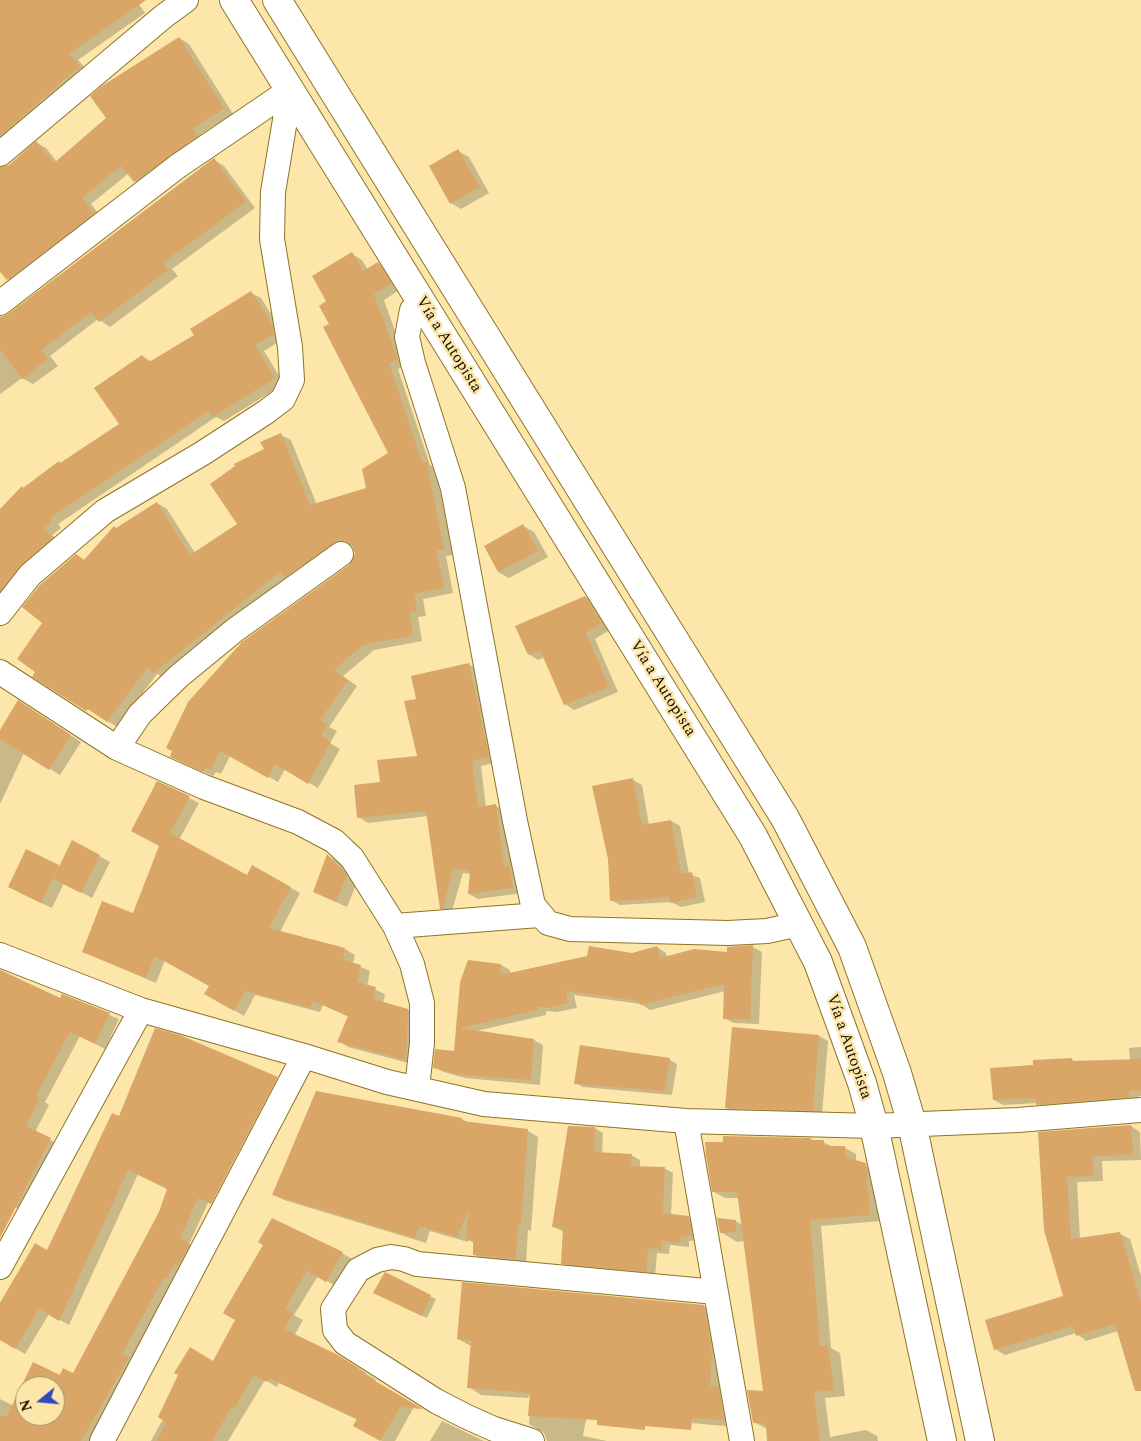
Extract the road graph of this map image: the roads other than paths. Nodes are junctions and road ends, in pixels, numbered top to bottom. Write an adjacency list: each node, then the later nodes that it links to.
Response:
1 (186, 0): 5 (street)
2 (234, 0): 4 (highway, Vía a Autopista)
3 (277, 0): 21 (highway)
4 (290, 90): 6 (highway, Vía a Autopista); 7 (street); 9 (street)
5 (0, 154)
6 (421, 301): 12 (street); 13 (highway, Vía a Autopista)
7 (0, 302)
8 (341, 554): 11 (street)
9 (0, 613)
10 (0, 672): 11 (street)
11 (116, 748): 14 (street)
12 (539, 915): 13 (street); 14 (street)
13 (799, 924): 22 (highway, Vía a Autopista)
14 (395, 926): 18 (street)
15 (0, 955): 16 (street)
16 (141, 1010): 17 (street); 23 (street)
17 (304, 1056): 18 (street); 25 (street)
18 (417, 1088): 20 (street)
19 (1141, 1110): 21 (street)
20 (686, 1121): 22 (street); 24 (street)
21 (912, 1124): 22 (street); 29 (highway)
22 (874, 1126): 28 (highway, Vía a Autopista)
23 (0, 1266)
24 (716, 1292): 26 (street); 27 (street)
25 (102, 1441)
26 (532, 1441)
27 (742, 1441)
28 (942, 1441)
29 (980, 1441)

